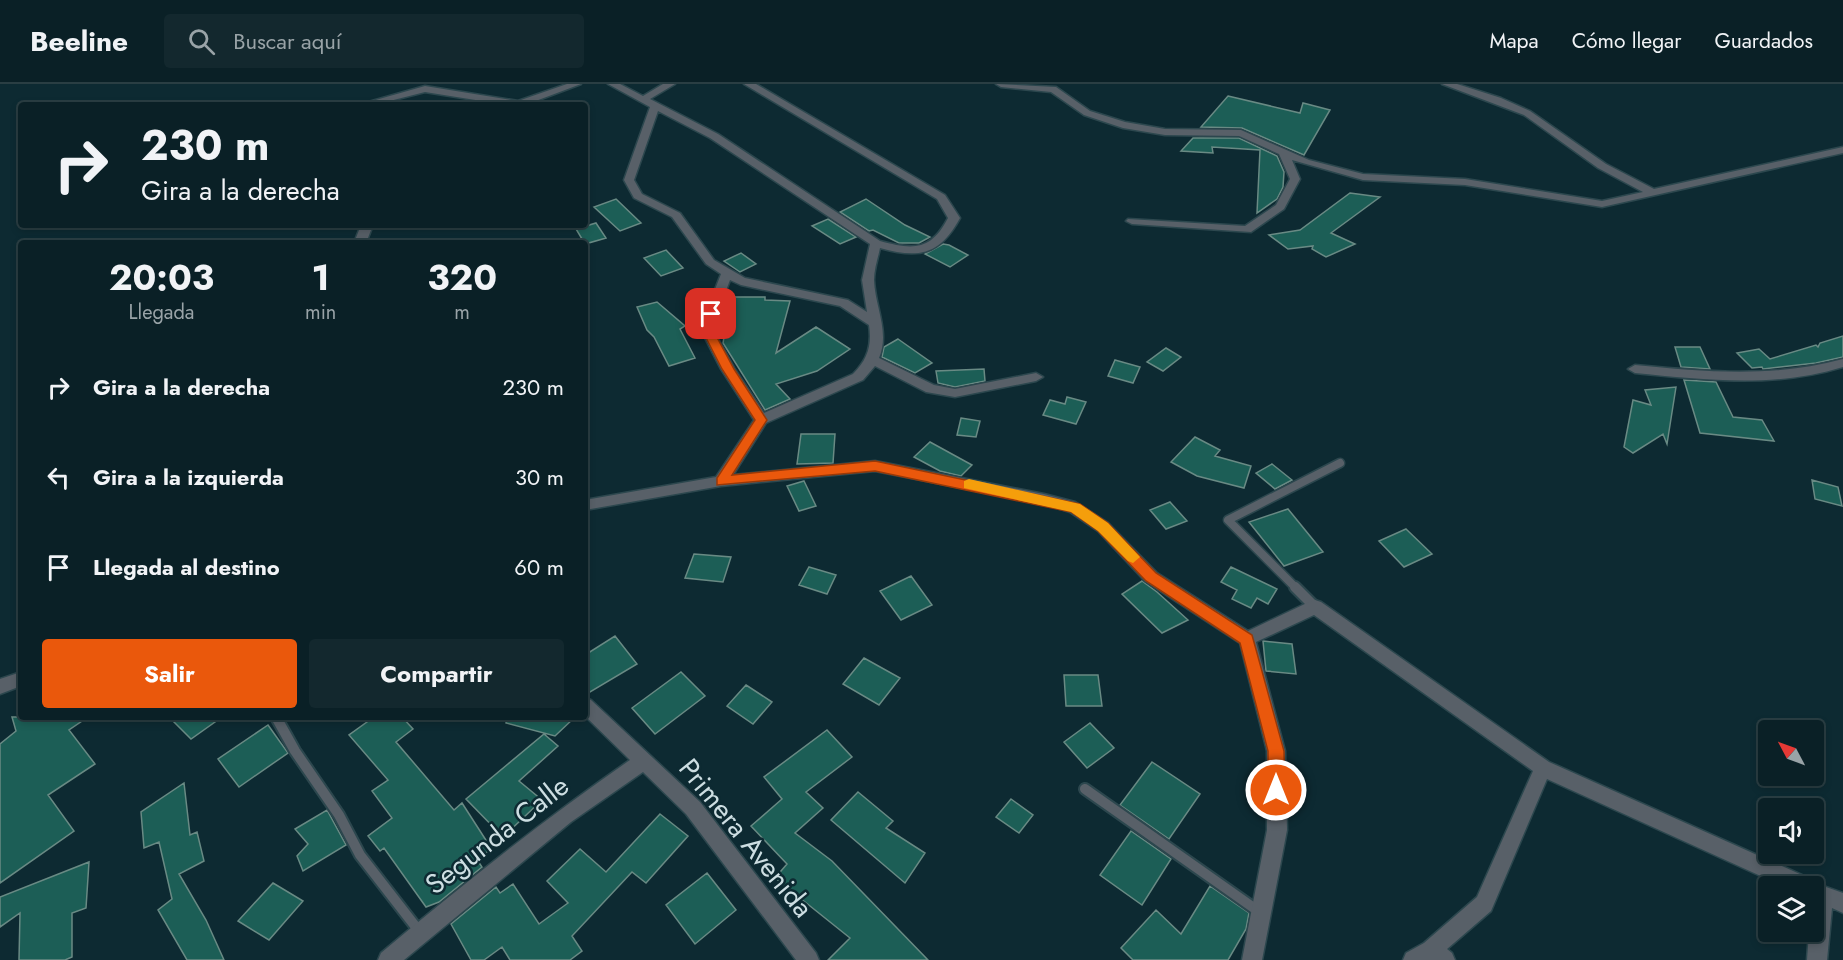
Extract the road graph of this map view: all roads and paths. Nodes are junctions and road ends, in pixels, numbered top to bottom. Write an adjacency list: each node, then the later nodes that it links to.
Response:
1 (451, 84): 9 (street)
2 (576, 84): 14 (street)
3 (613, 84): 10 (street)
4 (670, 84): 10 (street)
5 (749, 84): 20 (street)
6 (1001, 84): 8 (street)
7 (1447, 84): 18 (street)
8 (1056, 87): 17 (street)
9 (455, 95): 11 (street); 12 (street); 13 (street)
10 (642, 100): 15 (street)
11 (374, 102)
12 (445, 102)
13 (505, 102)
14 (525, 102)
15 (655, 107): 20 (street); 21 (street)
16 (1843, 150): 18 (street)
17 (1282, 152): 18 (street); 19 (street)
18 (1654, 193)
19 (1132, 221)
20 (876, 243): 22 (street)
21 (727, 273): 22 (street); 27 (street)
22 (877, 324): 23 (street)
23 (873, 360): 26 (street); 27 (street)
24 (1843, 363): 25 (street)
25 (1635, 369)
26 (1036, 377)
27 (761, 420): 29 (street)
28 (1340, 463): 31 (lane)
29 (722, 481): 30 (street); 32 (street)
30 (588, 504)
31 (1315, 607): 32 (street); 38 (street)
32 (1247, 639): 43 (street)
33 (18, 680): 34 (street)
34 (0, 687)
35 (588, 708): 37 (street, Primera Avenida)
36 (278, 720): 44 (lane)
37 (645, 760): 44 (street, Segunda Calle); 48 (street, Primera Avenida)
38 (1543, 768): 40 (street); 46 (street)
39 (1085, 789): 43 (lane)
40 (1782, 876)
41 (1824, 895): 42 (street)
42 (1843, 903)
43 (1261, 913): 49 (street)
44 (419, 931): 47 (street, Segunda Calle)
45 (1817, 942): 50 (street)
46 (1430, 957)
47 (387, 960)
48 (809, 960)
49 (1252, 960)
50 (1817, 960)

